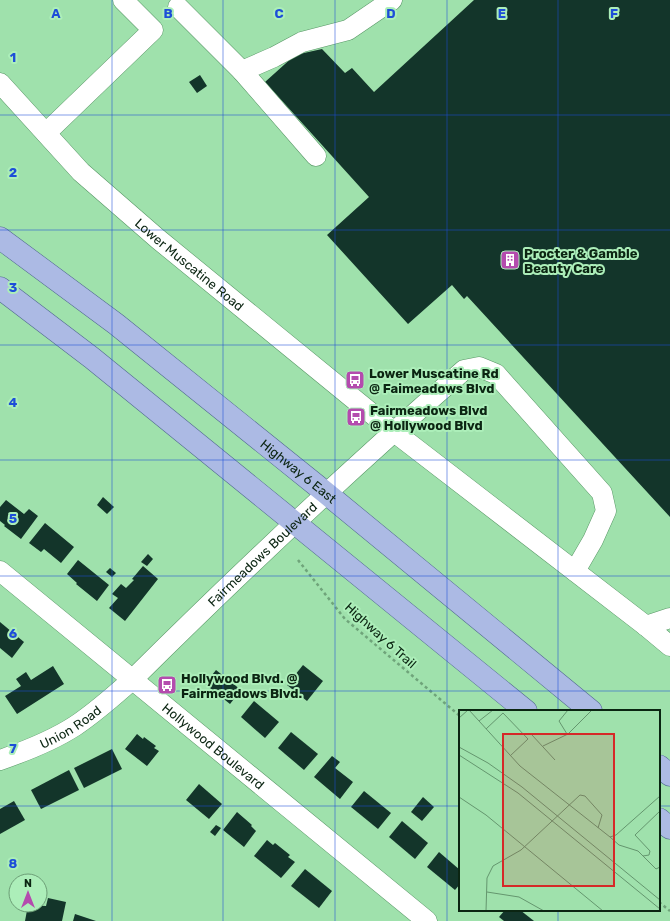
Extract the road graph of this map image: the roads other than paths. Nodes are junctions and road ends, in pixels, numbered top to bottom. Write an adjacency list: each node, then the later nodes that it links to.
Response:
1 (123, 0): 6 (street)
2 (389, 1): 4 (street)
3 (178, 7): 4 (street)
4 (242, 71): 7 (street)
5 (0, 83): 6 (street, Lower Muscatine Road)
6 (46, 133): 10 (street, Lower Muscatine Road)
7 (316, 156)
8 (0, 238): 11 (main road, Highway 6 East)
9 (0, 288): 12 (main road)
10 (393, 431): 11 (street, Fairmeadows Boulevard); 14 (street, Lower Muscatine Road); 14 (street, Fairmeadows Boulevard)
11 (326, 493): 12 (street, Fairmeadows Boulevard); 20 (main road, Highway 6 East)
12 (295, 523): 18 (street, Fairmeadows Boulevard); 19 (main road)
13 (0, 571): 18 (street, Hollywood Boulevard)
14 (575, 571): 16 (street, Lower Muscatine Road)
15 (670, 618): 16 (street)
16 (646, 626): 17 (street, Lower Muscatine Road)
17 (670, 646)
18 (132, 679): 21 (street, Union Road); 26 (street, Hollywood Boulevard)
19 (525, 710)
20 (590, 710)
21 (0, 760)
22 (660, 767): 23 (main road)
23 (670, 775)
24 (660, 820): 25 (main road)
25 (670, 828)
26 (427, 921)

